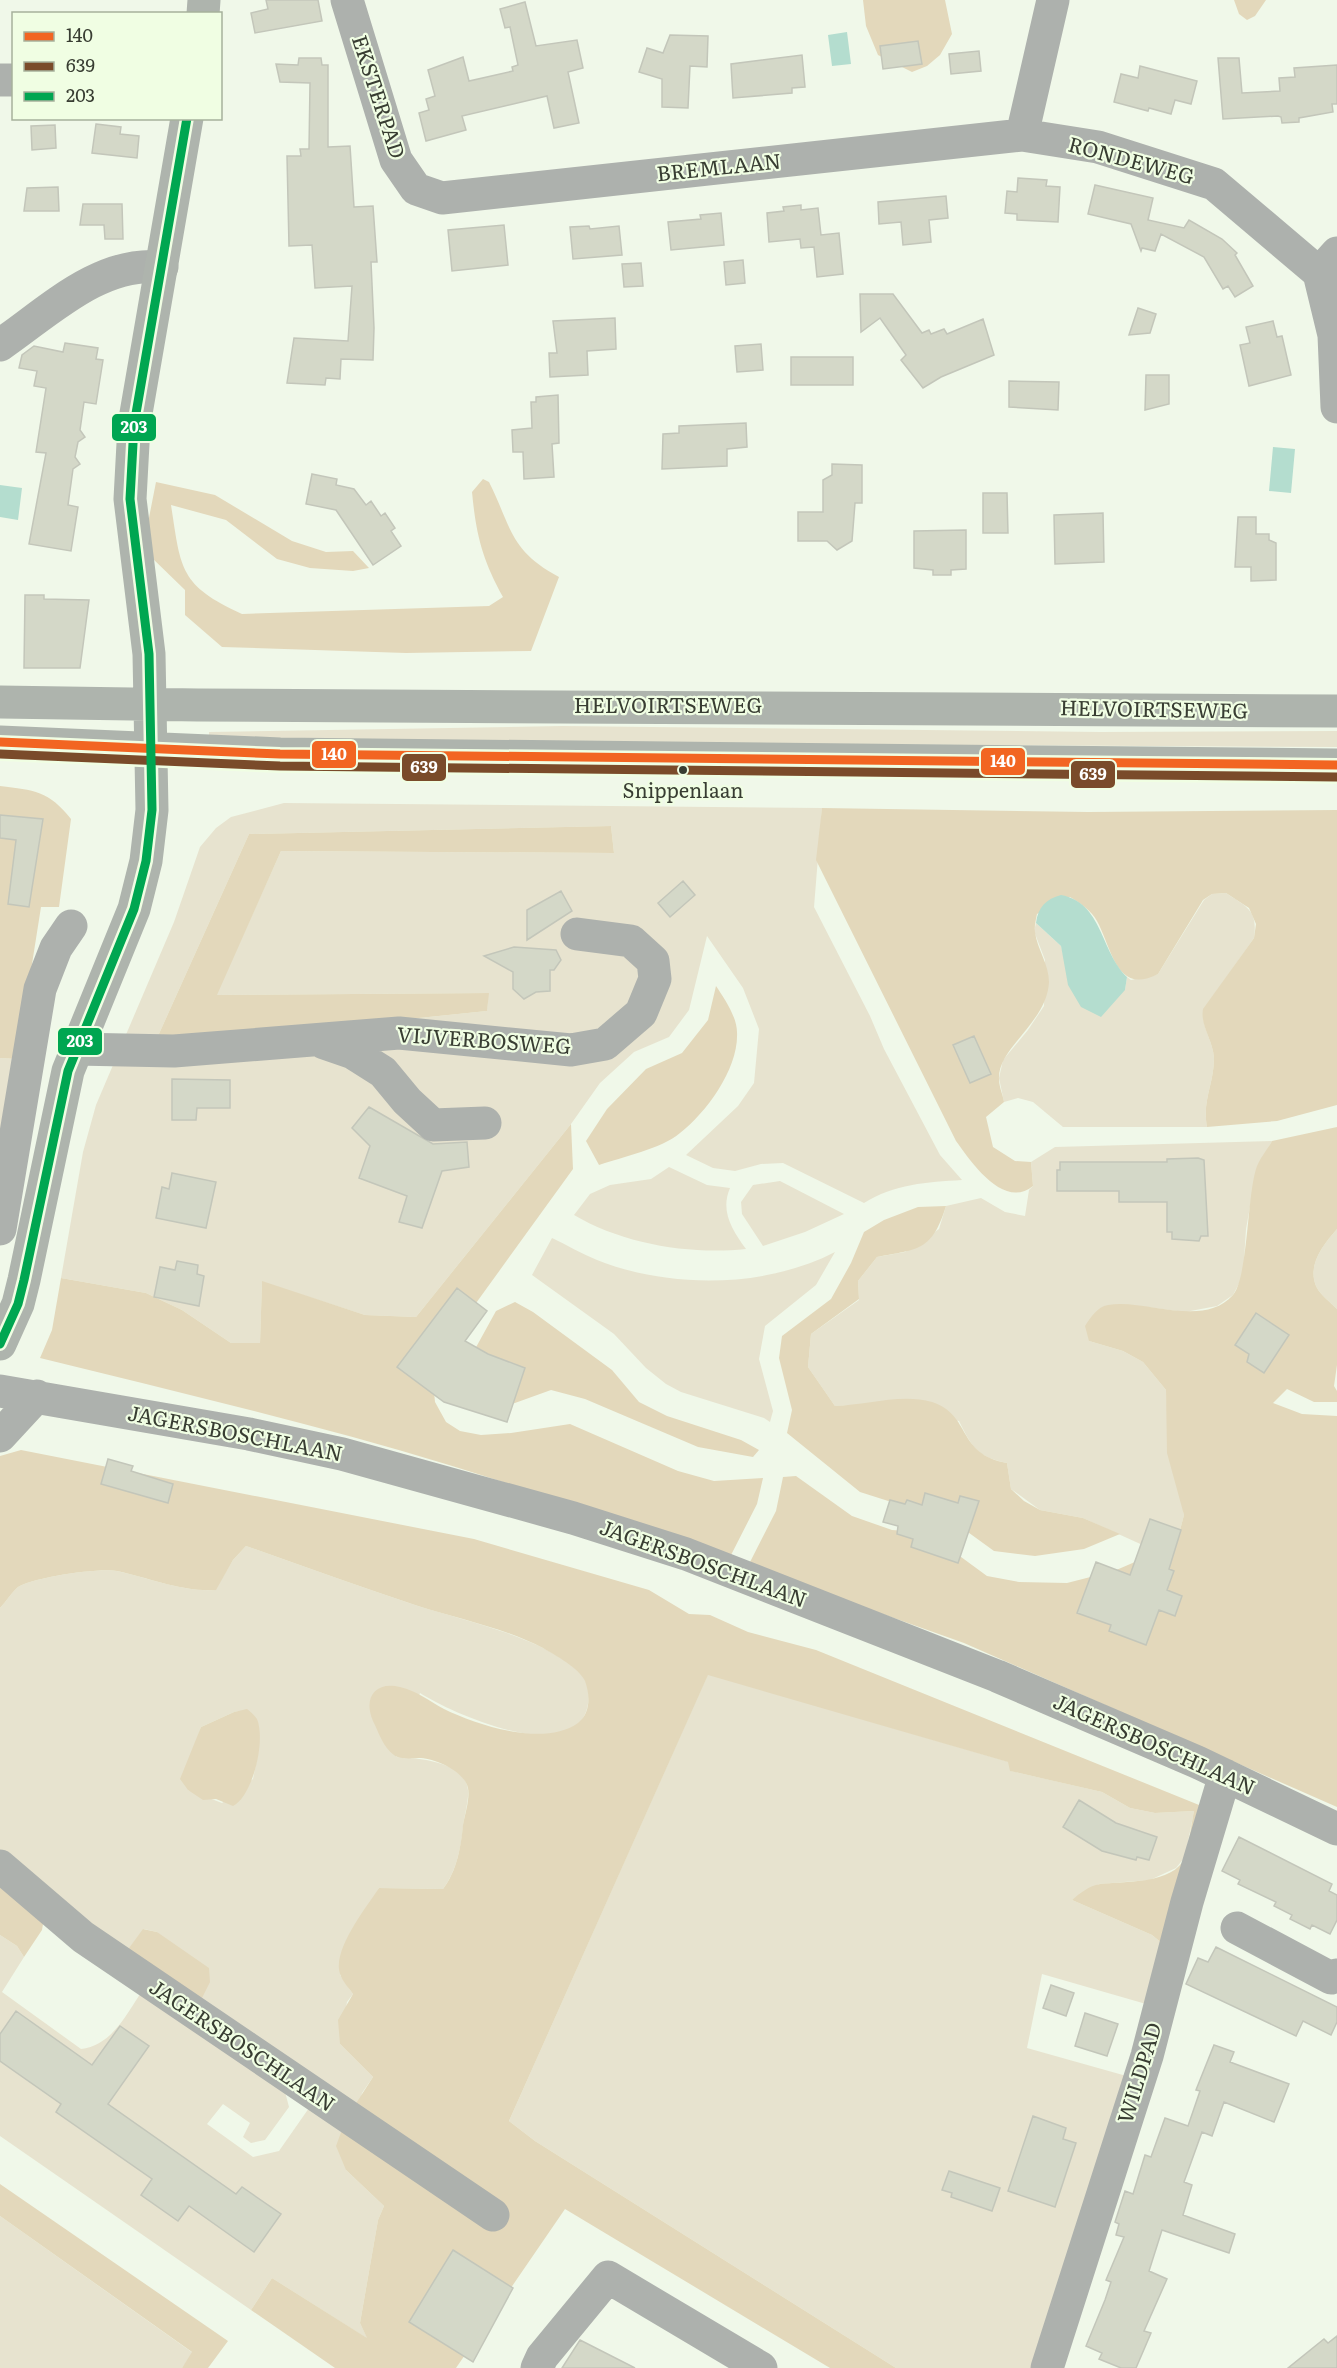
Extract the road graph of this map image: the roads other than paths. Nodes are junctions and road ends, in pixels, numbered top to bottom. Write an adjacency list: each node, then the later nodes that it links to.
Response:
1 (347, 0): 5 (street, EKSTERPAD)
2 (1053, 0): 4 (street)
3 (188, 120): 7 (main road)
4 (1022, 135): 5 (street, BREMLAAN); 6 (street, RONDEWEG)
5 (417, 189)
6 (1328, 263): 9 (street)
7 (162, 267): 8 (street); 11 (main road)
8 (0, 345)
9 (1337, 407)
10 (0, 702): 11 (main road, HELVOIRTSEWEG)
11 (148, 704): 12 (main road, HELVOIRTSEWEG); 14 (main road)
12 (1337, 711)
13 (0, 742): 14 (main road)
14 (151, 747): 15 (main road); 19 (main road)
15 (1337, 765)
16 (64, 928): 21 (street)
17 (577, 934): 18 (street, VIJVERBOSWEG)
18 (319, 1042): 19 (street, VIJVERBOSWEG); 20 (street, VIJVERBOSWEG)
19 (75, 1049): 22 (main road)
20 (485, 1123)
21 (18, 1124): 22 (street); 23 (street)
22 (54, 1130): 24 (main road)
23 (0, 1229)
24 (0, 1344)
25 (0, 1391): 26 (street, JAGERSBOSCHLAAN)
26 (37, 1396): 27 (street); 28 (street, JAGERSBOSCHLAAN)
27 (0, 1436)
28 (1224, 1775): 29 (street, JAGERSBOSCHLAAN); 36 (street, WILDPAD)
29 (1337, 1829)
30 (0, 1866): 33 (street, JAGERSBOSCHLAAN)
31 (1237, 1928): 32 (street)
32 (1337, 1976)
33 (493, 2215)
34 (537, 2368): 35 (street)
35 (761, 2368)
36 (1047, 2368)

